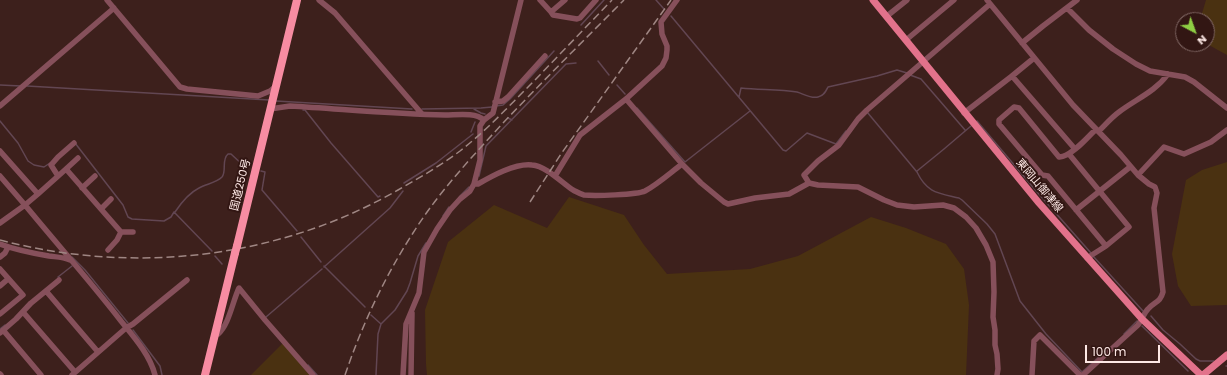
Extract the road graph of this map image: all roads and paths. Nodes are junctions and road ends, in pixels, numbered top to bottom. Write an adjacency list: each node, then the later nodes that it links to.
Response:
1 (107, 0): 14 (street)
2 (297, 0): 25 (highway, 国道250号)
3 (319, 0): 32 (street)
4 (520, 0): 27 (street)
5 (540, 0): 16 (street)
6 (565, 0): 16 (street)
7 (596, 0): 16 (street)
8 (677, 0): 26 (street)
9 (873, 0): 17 (main road, 東岡山御津線)
10 (907, 0): 17 (street)
11 (954, 0): 18 (street)
12 (1077, 0): 15 (street)
13 (988, 2): 19 (street); 22 (street)
14 (114, 8): 25 (street); 28 (street)
15 (1068, 8): 19 (street); 23 (street)
16 (551, 12)
17 (887, 16): 18 (main road, 東岡山御津線)
18 (906, 40): 22 (main road, 東岡山御津線)
19 (1022, 43): 21 (street)
20 (545, 56): 27 (street)
21 (1034, 58): 24 (street); 34 (street)
22 (924, 62): 31 (main road, 東岡山御津線); 49 (street)
23 (1168, 74): 30 (street); 34 (street)
24 (1012, 76): 31 (street); 37 (street)
25 (276, 86): 29 (highway, 国道250号)
26 (626, 99): 41 (street); 47 (street)
27 (495, 103): 33 (street)
28 (0, 106)
29 (271, 107): 32 (street); 80 (highway, 国道250号)
30 (1227, 108)
31 (964, 113): 65 (main road, 東岡山御津線)
32 (422, 114): 33 (street)
33 (484, 120): 50 (street)
34 (1098, 130): 37 (street); 42 (street)
35 (1227, 130): 48 (street)
36 (74, 143): 45 (street)
37 (1075, 149): 39 (street)
38 (0, 151): 53 (street)
39 (1069, 154): 52 (street); 57 (street)
40 (78, 158): 43 (street)
41 (682, 164): 47 (street); 49 (street)
42 (1130, 167): 48 (street); 52 (street)
43 (66, 169): 45 (street); 51 (street)
44 (0, 176): 55 (street)
45 (58, 176): 53 (street)
46 (95, 176): 51 (street)
47 (555, 176): 50 (street)
48 (1138, 176): 77 (street)
49 (809, 183): 90 (street)
50 (474, 184): 74 (street)
51 (82, 188): 56 (street)
52 (1099, 191): 57 (street); 62 (street)
53 (38, 194): 55 (street)
54 (111, 199): 56 (street)
55 (26, 204): 58 (street); 67 (street)
56 (101, 209): 59 (street)
57 (1076, 210): 62 (street)
58 (0, 223)
59 (122, 232): 60 (street); 64 (street)
60 (133, 232)
61 (0, 244): 63 (street)
62 (1106, 246): 65 (street)
63 (8, 247): 66 (street); 67 (street)
64 (108, 250)
65 (1090, 256): 77 (main road, 東岡山御津線)
66 (0, 257)
67 (70, 260): 78 (street)
68 (0, 269): 69 (street)
69 (8, 279): 72 (street); 76 (street)
70 (59, 280): 73 (street)
71 (187, 280): 78 (street)
72 (0, 286)
73 (46, 291): 75 (street); 81 (street)
74 (412, 310): 88 (street); 89 (street)
75 (24, 312): 79 (street); 83 (street)
76 (0, 314)
77 (1142, 319): 92 (street); 93 (main road, 東岡山御津線)
78 (126, 328): 81 (street); 85 (street)
79 (1, 331): 84 (street)
80 (215, 334): 86 (highway, 国道250号); 87 (street)
81 (98, 352): 83 (street)
82 (1227, 355): 93 (main road)
83 (74, 374)
84 (41, 375)
85 (155, 375)
86 (205, 375)
87 (313, 375)
88 (403, 375)
89 (411, 375)
90 (997, 375)
91 (1032, 375): 92 (street)
92 (1083, 375)
93 (1202, 375)

